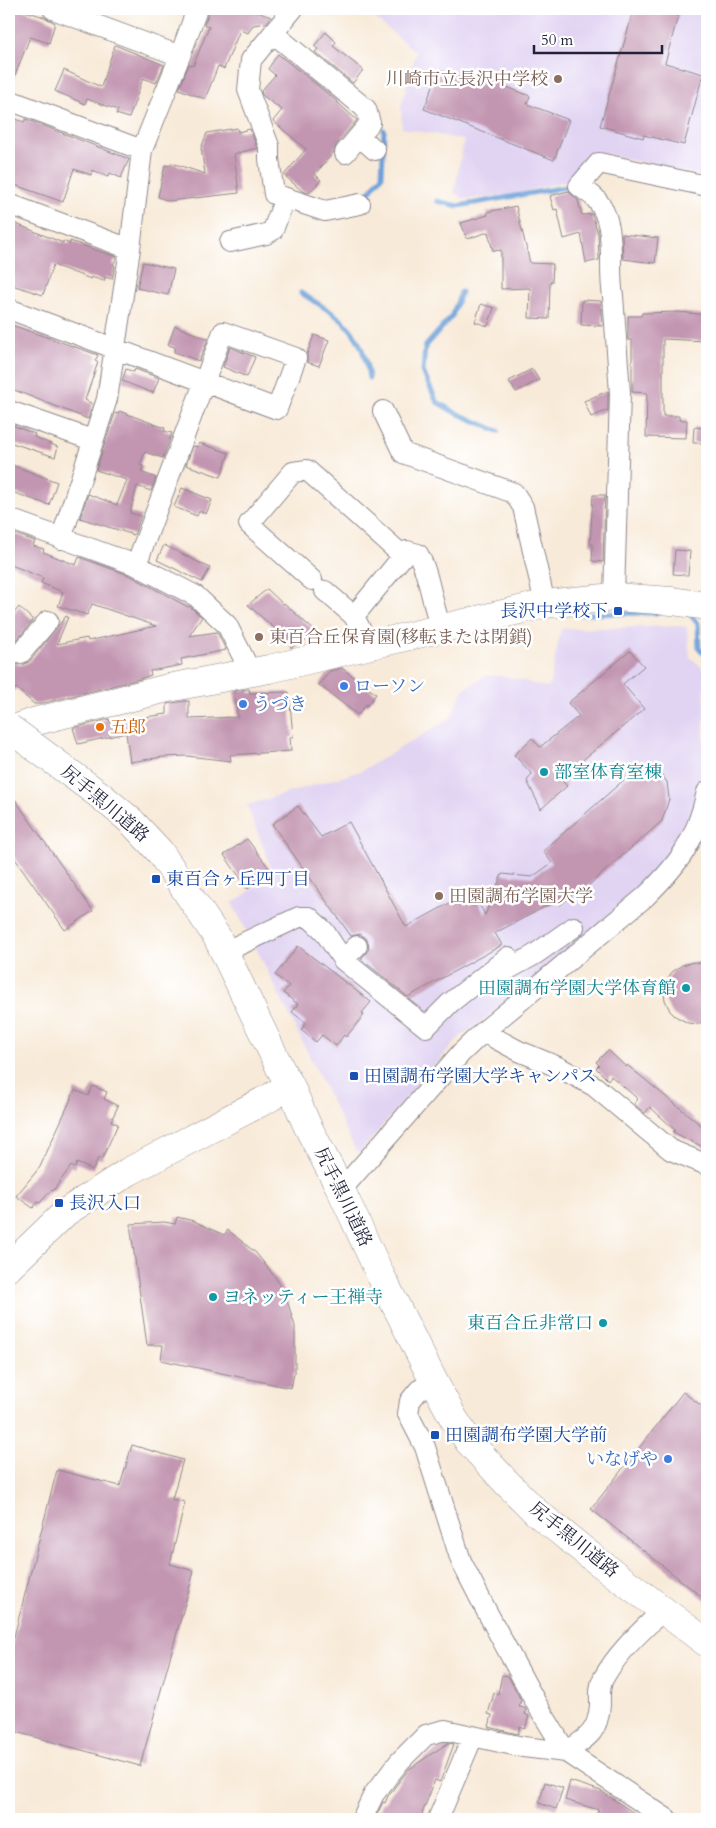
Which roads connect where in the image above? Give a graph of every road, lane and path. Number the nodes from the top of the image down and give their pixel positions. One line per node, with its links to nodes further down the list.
1 (53, 9): 5 (street)
2 (196, 9): 5 (street)
3 (294, 9): 4 (street)
4 (274, 34): 7 (street); 12 (street)
5 (180, 56): 8 (street)
6 (9, 100): 8 (street)
7 (359, 136): 9 (street); 10 (street)
8 (142, 150): 16 (street)
9 (375, 150)
10 (345, 153)
11 (707, 186): 27 (street)
12 (285, 198): 14 (street); 15 (street)
13 (9, 204): 16 (street)
14 (360, 204)
15 (230, 242)
16 (130, 249): 18 (street)
17 (9, 309): 18 (street)
18 (114, 348): 19 (street); 22 (street)
19 (205, 383): 19 (street); 26 (street)
20 (9, 411): 22 (street)
21 (383, 411): 28 (street)
22 (92, 440): 24 (street)
23 (9, 519): 24 (street)
24 (61, 539): 26 (street)
25 (401, 554): 30 (street); 30 (street); 32 (street)
26 (136, 565): 35 (street)
27 (614, 597): 28 (main road); 29 (main road)
28 (545, 604): 32 (main road)
29 (707, 606)
30 (354, 616): 33 (street)
31 (48, 621): 34 (street)
32 (442, 629): 33 (main road)
33 (368, 645): 35 (main road)
34 (22, 653)
35 (250, 671): 36 (main road)
36 (9, 729): 40 (main road, 尻手黒川道路, bridge)
37 (707, 792): 44 (street)
38 (574, 927): 43 (street)
39 (357, 946): 42 (street)
40 (224, 952): 42 (street); 45 (main road, 尻手黒川道路)
41 (508, 956): 43 (street)
42 (343, 960): 43 (street)
43 (476, 983)
44 (483, 1032): 46 (street); 47 (street)
45 (290, 1085): 47 (main road, 尻手黒川道路); 48 (main road)
46 (707, 1165)
47 (341, 1190): 49 (main road, 尻手黒川道路)
48 (9, 1267)
49 (434, 1382): 50 (main road, 尻手黒川道路); 53 (street)
50 (664, 1609): 51 (main road, 尻手黒川道路); 53 (street)
51 (707, 1643)
52 (473, 1736): 53 (street); 54 (street); 55 (street)
53 (566, 1752): 56 (street)
54 (362, 1819)
55 (438, 1819)
56 (667, 1819)

